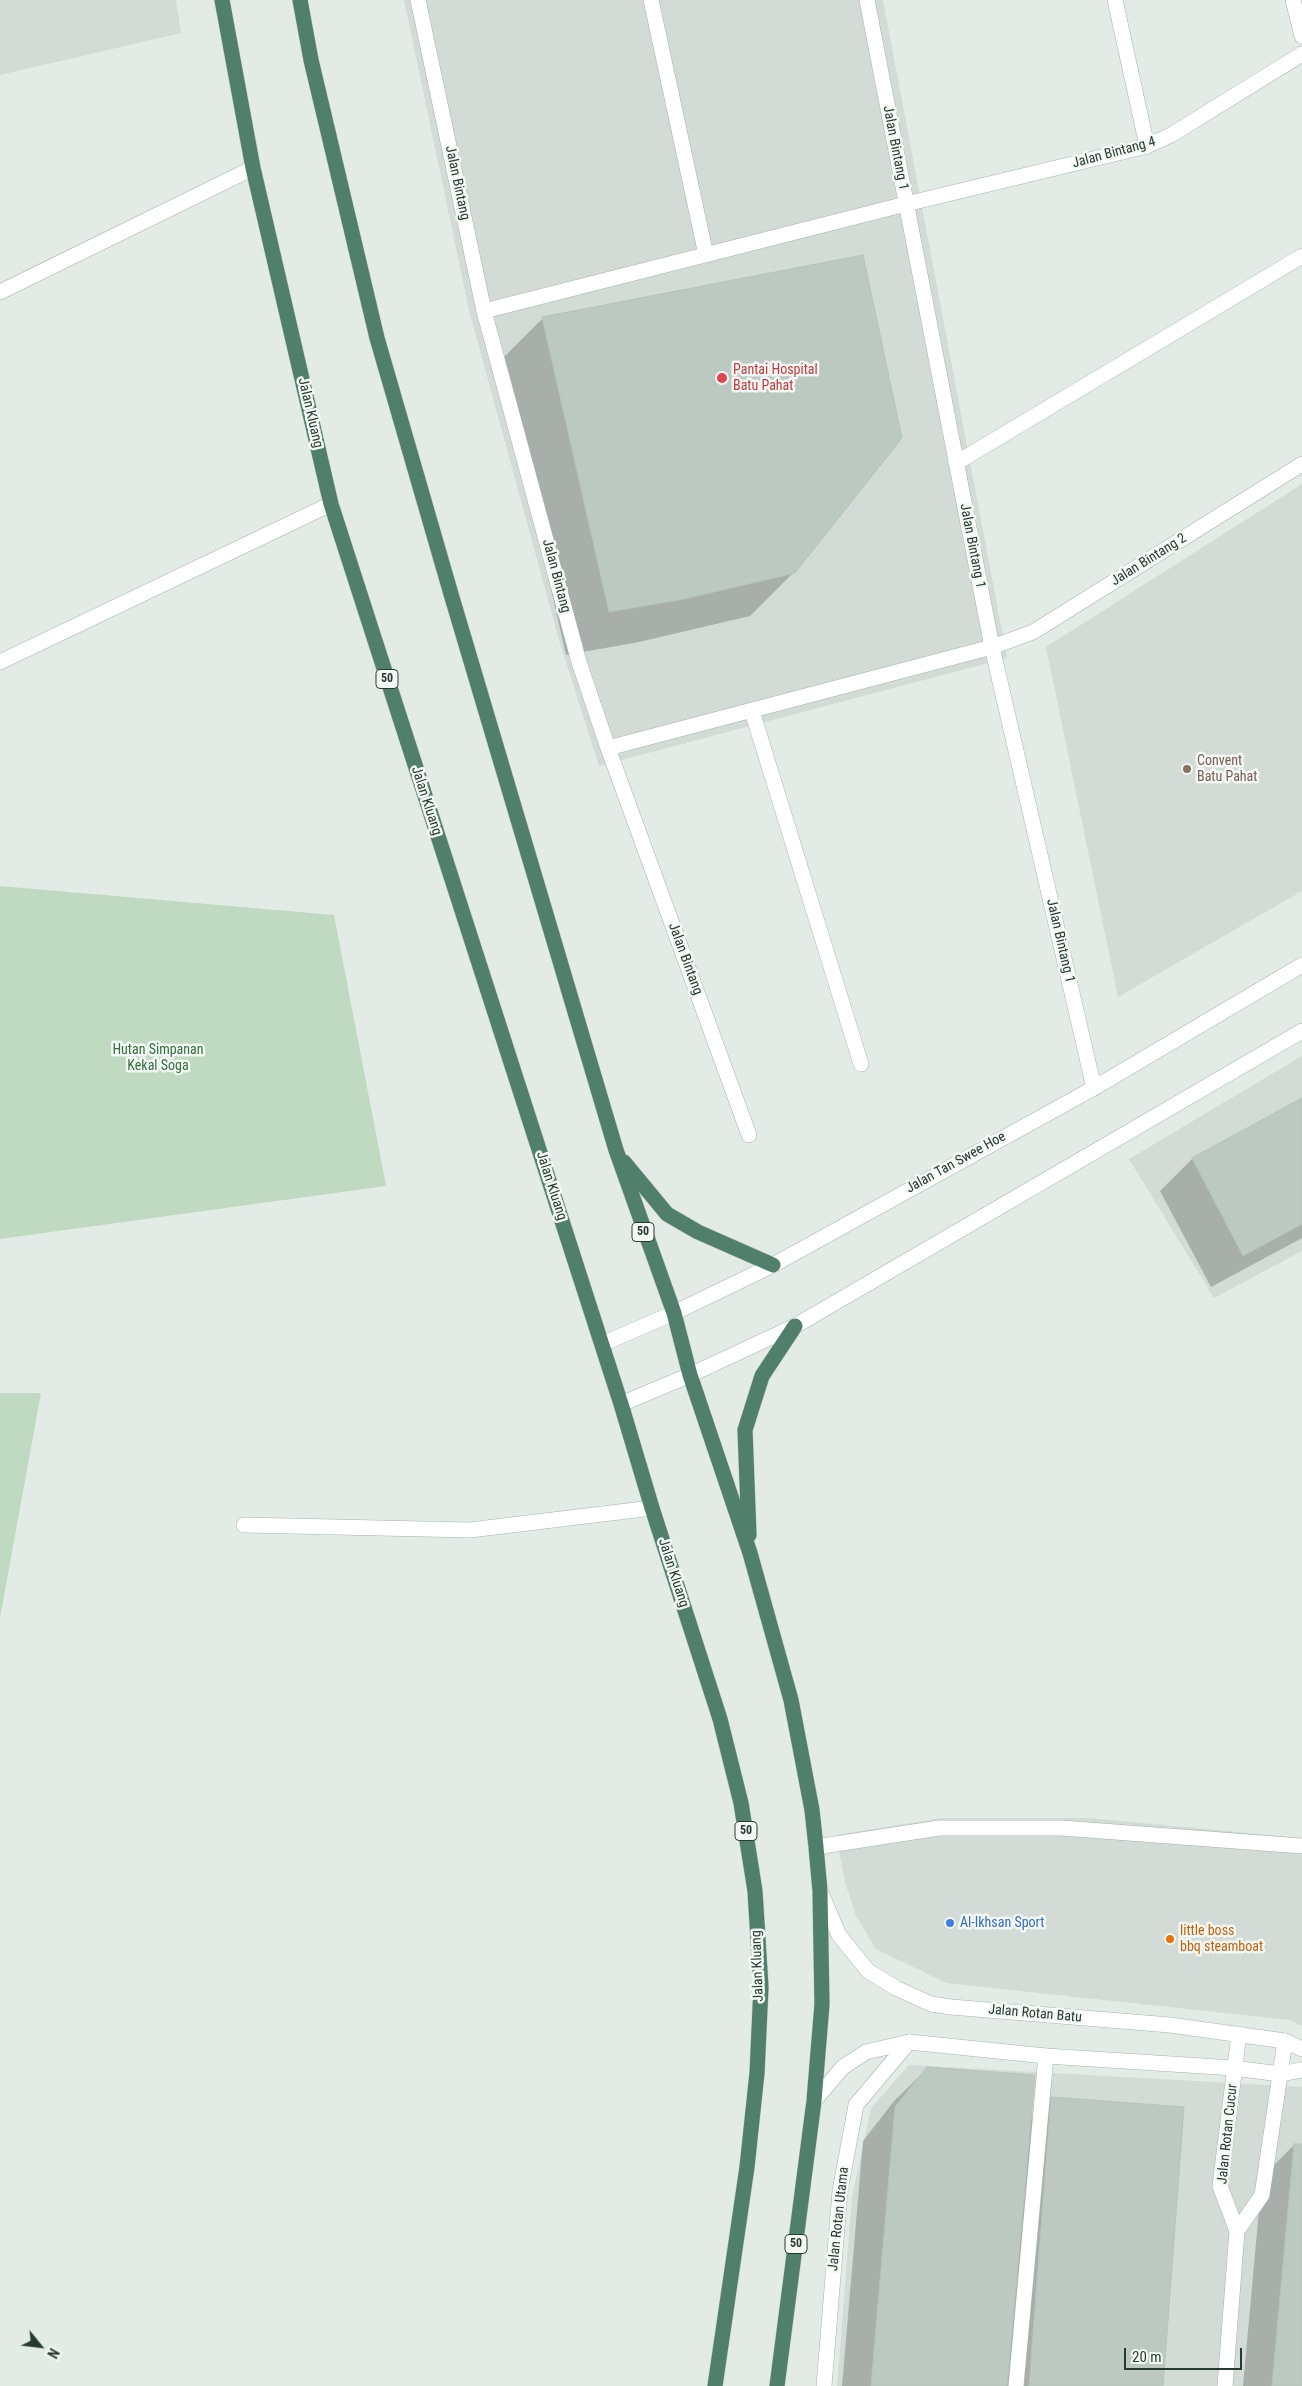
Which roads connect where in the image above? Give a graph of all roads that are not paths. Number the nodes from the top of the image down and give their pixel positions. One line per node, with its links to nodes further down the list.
1 (222, 0): 11 (highway, Jalan Kluang / 50)
2 (300, 0): 29 (highway, 50)
3 (418, 0): 16 (street, Jalan Bintang)
4 (651, 0): 13 (street)
5 (867, 0): 12 (street, Jalan Bintang 1)
6 (1115, 0): 10 (street)
7 (1293, 0): 8 (street)
8 (1302, 36)
9 (1302, 54): 10 (street, Jalan Bintang 4)
10 (1147, 146): 12 (street, Jalan Bintang 4)
11 (253, 168): 15 (street); 19 (highway, Jalan Kluang / 50)
12 (906, 204): 13 (street, Jalan Bintang 4); 17 (street, Jalan Bintang 1)
13 (706, 255): 16 (street, Jalan Bintang 4)
14 (1302, 256): 17 (street)
15 (0, 292)
16 (484, 311): 23 (street, Jalan Bintang)
17 (956, 463): 20 (street, Jalan Bintang 1)
18 (1302, 464): 20 (street, Jalan Bintang 2)
19 (331, 504): 21 (street); 33 (highway, Jalan Kluang / 50)
20 (992, 647): 22 (street, Jalan Bintang 2); 27 (street, Jalan Bintang 1)
21 (0, 662)
22 (752, 710): 23 (street, Jalan Bintang 2); 26 (street)
23 (608, 748): 28 (street, Jalan Bintang)
24 (1302, 965): 27 (street, Jalan Tan Swee Hoe)
25 (1302, 1031): 32 (street)
26 (861, 1064)
27 (1094, 1088): 30 (street, Jalan Tan Swee Hoe)
28 (749, 1136)
29 (616, 1150): 30 (highway); 31 (highway, 50)
30 (773, 1266): 31 (street, Jalan Tan Swee Hoe)
31 (674, 1313): 33 (street, Jalan Tan Swee Hoe); 34 (highway, 50)
32 (795, 1326): 34 (street); 38 (highway)
33 (602, 1344): 35 (highway, Jalan Kluang / 50)
34 (690, 1376): 35 (street); 38 (highway, 50)
35 (621, 1404): 36 (highway, Jalan Kluang / 50)
36 (652, 1508): 37 (street); 52 (highway, Jalan Kluang / 50)
37 (244, 1525)
38 (750, 1553): 40 (highway, 50)
39 (1302, 1846): 40 (street)
40 (816, 1848): 41 (highway, 50)
41 (820, 1891): 42 (street, Jalan Rotan Batu); 50 (highway, 50)
42 (1239, 2034): 43 (street, Jalan Rotan Batu); 47 (street, Jalan Rotan Cucur)
43 (1285, 2041): 45 (street, Jalan Rotan Batu); 49 (street)
44 (909, 2042): 46 (street); 50 (street); 54 (street, Jalan Rotan Utama)
45 (1302, 2049)
46 (1046, 2056): 47 (street); 55 (street)
47 (1234, 2068): 49 (street); 51 (street, Jalan Rotan Cucur)
48 (1302, 2070): 49 (street)
49 (1280, 2074): 51 (street)
50 (814, 2101): 53 (highway, 50)
51 (1237, 2231): 56 (street, Jalan Rotan Cucur)
52 (715, 2386)
53 (778, 2386)
54 (824, 2386)
55 (1016, 2386)
56 (1225, 2386)

